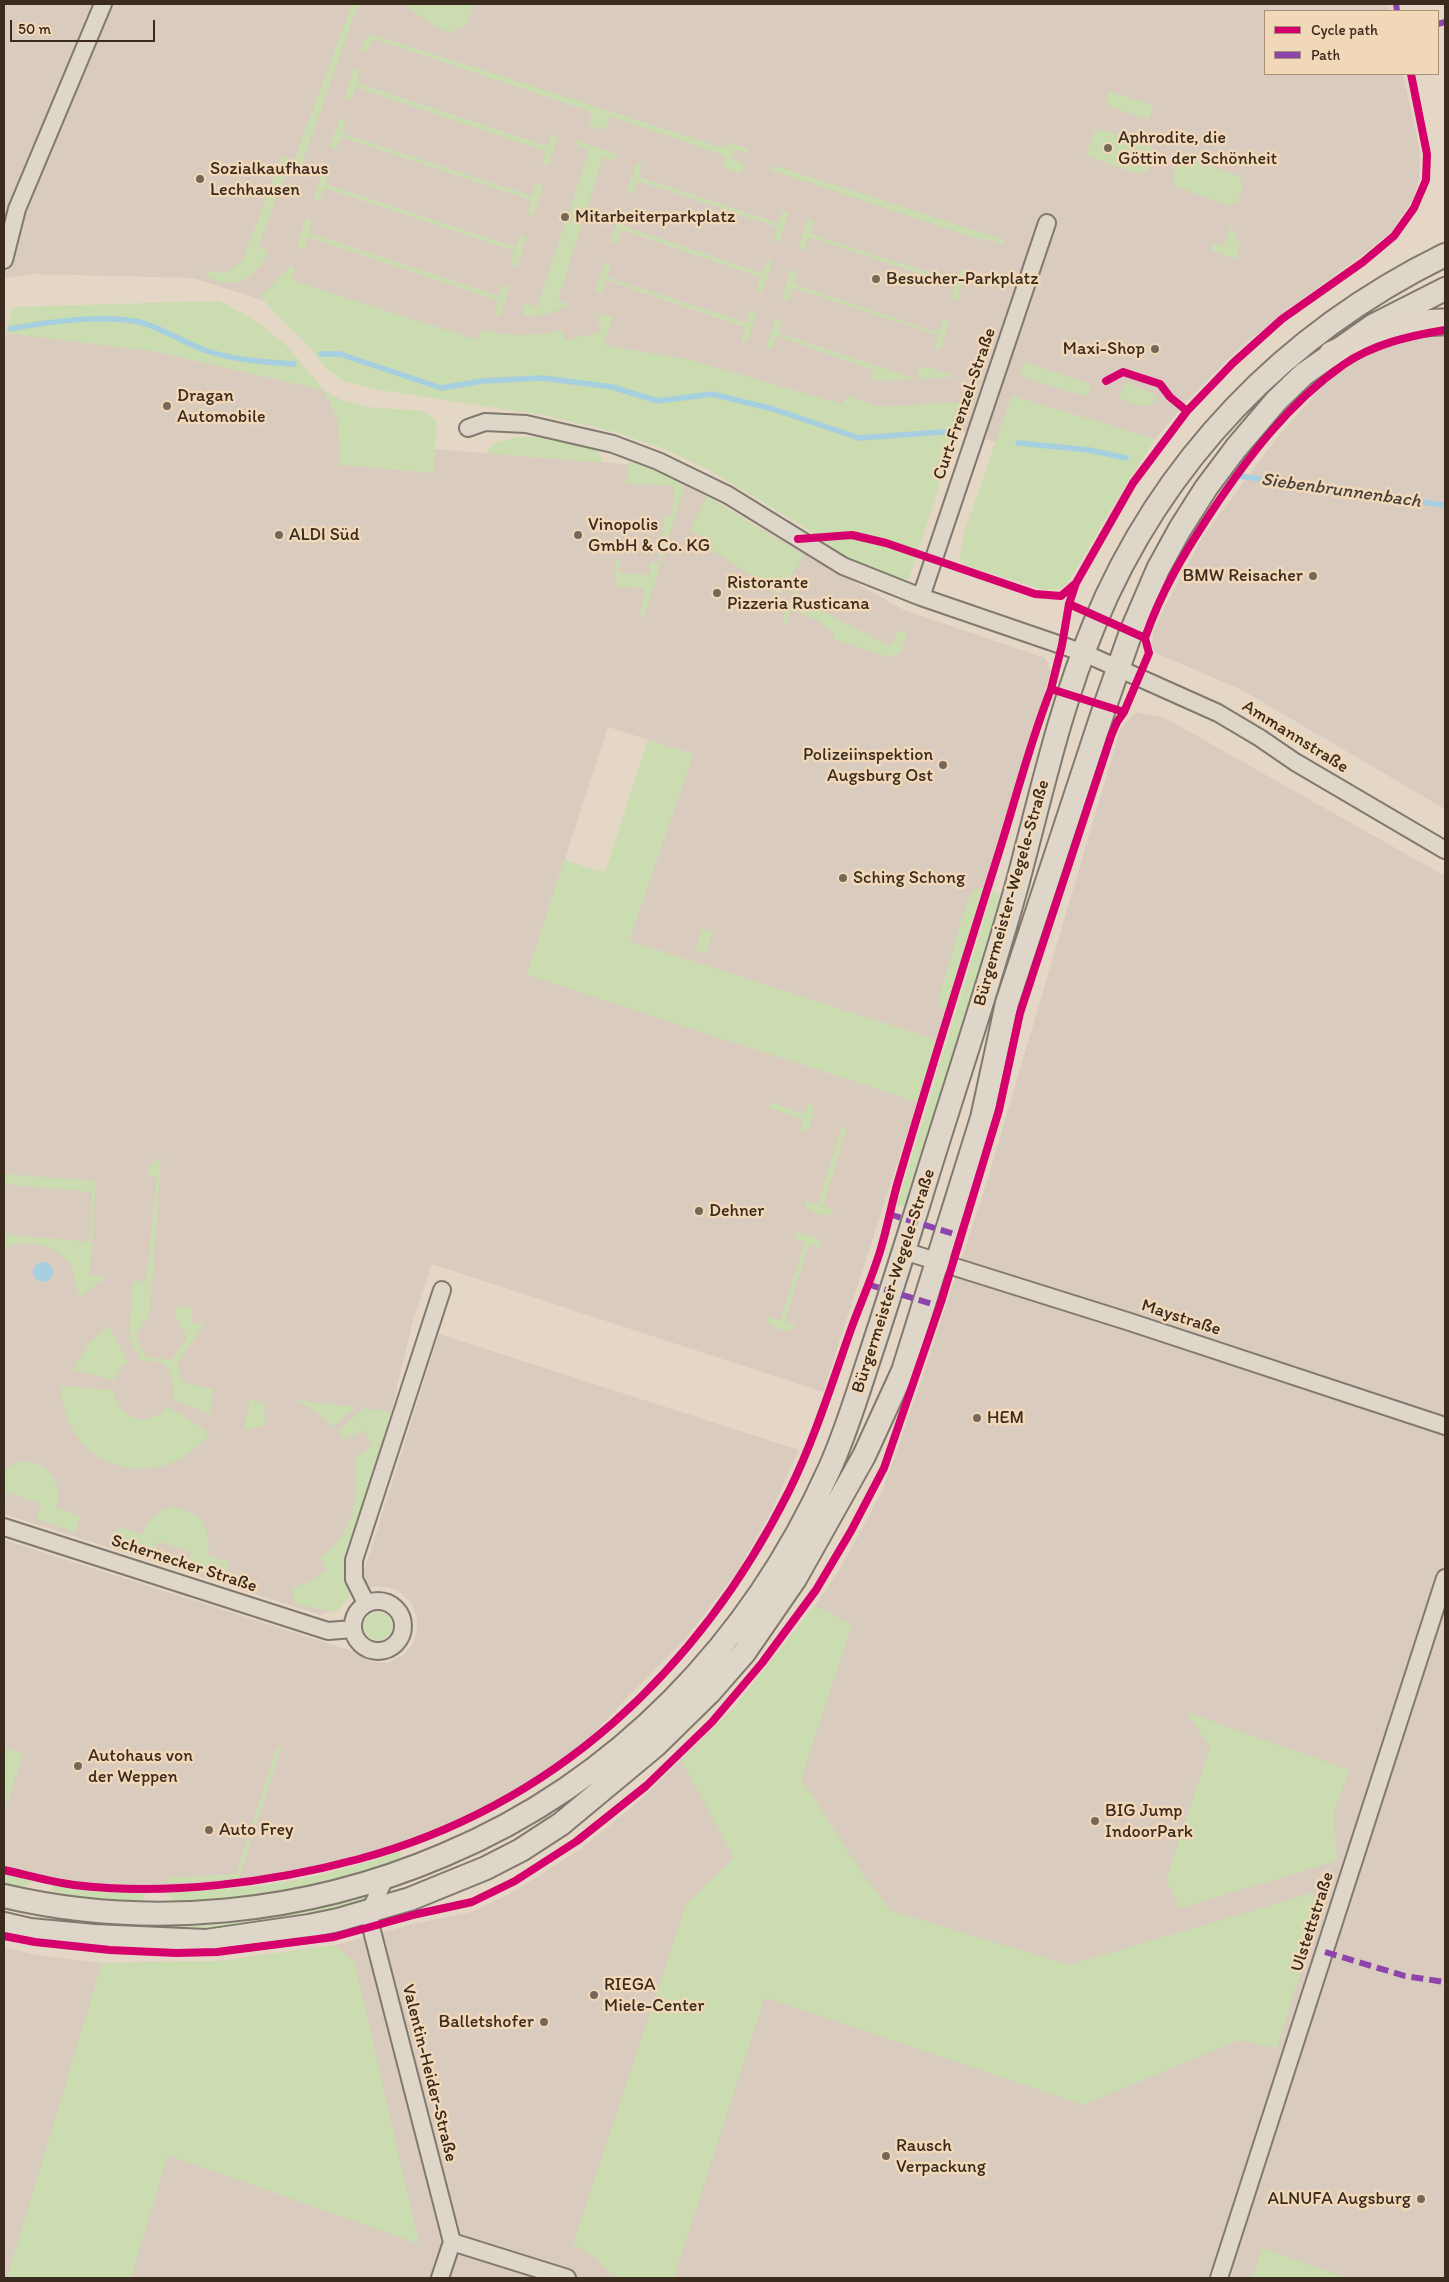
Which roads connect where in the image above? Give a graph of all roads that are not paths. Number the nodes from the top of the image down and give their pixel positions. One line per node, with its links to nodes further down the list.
1 (103, 4): 4 (street)
2 (1047, 224): 9 (street, Curt-Frenzel-Straße)
3 (1442, 252): 10 (main road, Bürgermeister-Wegele-Straße)
4 (4, 260)
5 (1445, 289): 7 (main road, Bürgermeister-Wegele-Straße)
6 (1445, 322): 7 (main road)
7 (1332, 354): 11 (main road, Bürgermeister-Wegele-Straße)
8 (468, 428): 9 (street)
9 (922, 597): 10 (street)
10 (1084, 653): 11 (street); 13 (main road, Bürgermeister-Wegele-Straße)
11 (1118, 668): 12 (street, Ammannstraße); 14 (main road, Bürgermeister-Wegele-Straße)
12 (1445, 850)
13 (904, 1251): 14 (street, Maystraße); 21 (main road, Bürgermeister-Wegele-Straße)
14 (937, 1262): 16 (street, Maystraße); 23 (main road, Bürgermeister-Wegele-Straße)
15 (442, 1290): 19 (street)
16 (1445, 1426)
17 (4, 1527): 20 (street, Schernecker Straße)
18 (1445, 1578): 28 (street, Ulstettstraße)
19 (366, 1603): 20 (street); 20 (street)
20 (353, 1629)
21 (385, 1878): 22 (main road, Bürgermeister-Wegele-Straße); 23 (street)
22 (4, 1896)
23 (370, 1911): 24 (main road, Bürgermeister-Wegele-Straße); 25 (street, Valentin-Heider-Straße)
24 (4, 1924)
25 (452, 2242): 26 (street); 27 (street)
26 (440, 2278)
27 (567, 2278)
28 (1219, 2278)

